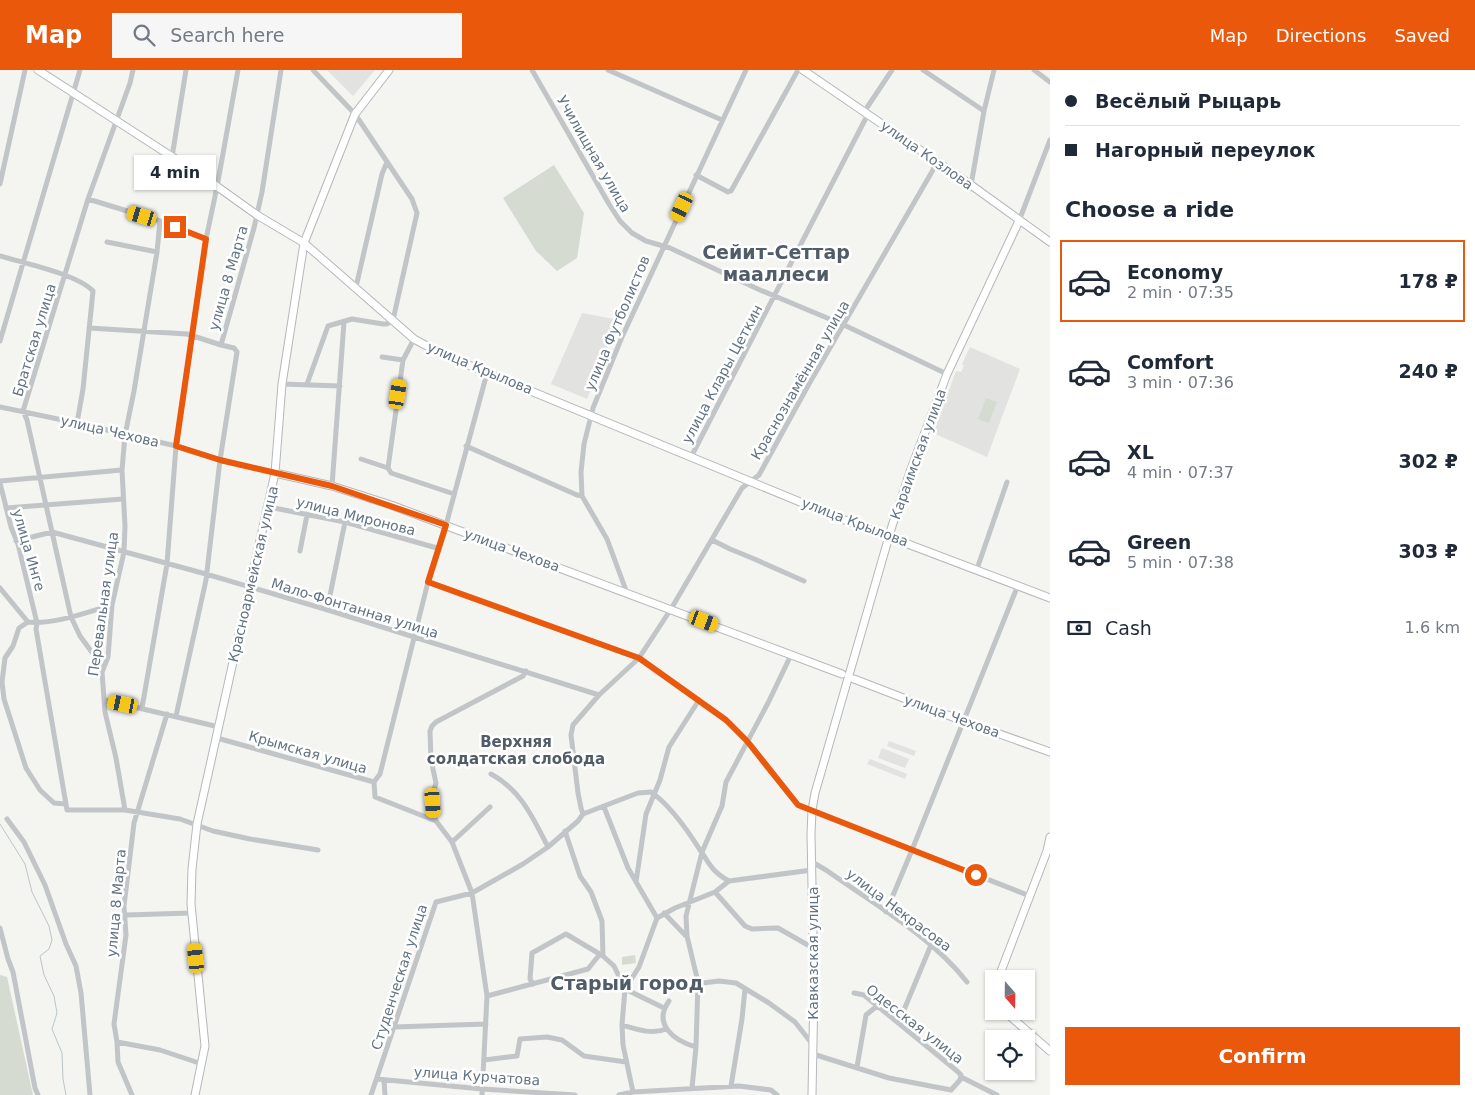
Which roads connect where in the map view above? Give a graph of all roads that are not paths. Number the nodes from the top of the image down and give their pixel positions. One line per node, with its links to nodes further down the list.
1 (25, 70): 31 (street)
2 (38, 70): 20 (main road, улица Крылова)
3 (80, 70): 20 (street)
4 (132, 70): 24 (street, Братская улица)
5 (186, 70): 27 (street)
6 (238, 70): 33 (street)
7 (281, 70): 35 (street, улица 8 Марта)
8 (313, 70): 23 (street)
9 (389, 70): 23 (main road, Красноармейская улица)
10 (532, 70): 42 (street, Училищная улица)
11 (608, 70): 25 (street)
12 (746, 70): 25 (street, улица Футболистов)
13 (798, 70): 30 (street)
14 (804, 70): 22 (main road, улица Козлова)
15 (892, 70): 22 (street, улица Клары Цеткин)
16 (923, 70): 21 (street)
17 (994, 70): 21 (street)
18 (1034, 70): 19 (street)
19 (1050, 82)
20 (73, 92): 24 (main road, улица Крылова); 45 (street)
21 (984, 111): 32 (street)
22 (866, 113): 29 (main road, улица Козлова); 48 (street, улица Клары Цеткин)
23 (355, 114): 28 (street); 41 (main road, Красноармейская улица)
24 (116, 120): 27 (main road, улица Крылова); 34 (street, Братская улица)
25 (722, 120): 30 (street, улица Футболистов)
26 (1050, 140): 37 (street, Караимская улица)
27 (172, 157): 33 (main road, улица Крылова)
28 (387, 162): 47 (street); 49 (street)
29 (937, 163): 32 (main road, улица Козлова); 51 (street, Краснознамённая улица)
30 (696, 175): 42 (street, улица Футболистов)
31 (0, 184)
32 (971, 185): 37 (main road, улица Козлова)
33 (217, 187): 35 (main road, улица Крылова); 38 (street)
34 (88, 199): 36 (street); 46 (street, Братская улица)
35 (257, 215): 41 (main road, улица Крылова); 57 (street, улица 8 Марта)
36 (160, 221): 38 (street); 43 (street, Перевальная улица)
37 (1019, 221): 40 (main road, улица Козлова); 61 (main road, Караимская улица)
38 (206, 239): 54 (street)
39 (107, 242): 43 (street)
40 (1050, 242)
41 (304, 243): 47 (main road, улица Крылова); 62 (main road, Красноармейская улица)
42 (663, 246): 48 (street, Училищная улица); 67 (street, улица Футболистов)
43 (156, 252): 53 (street, Перевальная улица)
44 (0, 256): 45 (street)
45 (22, 263): 46 (street); 56 (street)
46 (65, 276): 52 (street); 66 (street, Братская улица)
47 (356, 288): 49 (main road, улица Крылова)
48 (775, 296): 51 (street, Училищная улица); 72 (street, улица Клары Цеткин)
49 (393, 320): 50 (street); 55 (main road, улица Крылова)
50 (344, 322): 63 (street); 64 (street)
51 (844, 325): 61 (street, Училищная улица); 79 (street, Краснознамённая улица)
52 (89, 328): 53 (street); 68 (street)
53 (144, 330): 54 (street); 69 (street, Перевальная улица)
54 (193, 336): 57 (street); 70 (street)
55 (414, 339): 59 (street); 60 (main road, улица Крылова)
56 (0, 342)
57 (220, 346): 74 (street, улица 8 Марта)
58 (382, 357): 59 (street)
59 (403, 360): 75 (street)
60 (487, 373): 67 (main road, улица Крылова); 71 (street)
61 (947, 374): 93 (main road, Караимская улица)
62 (282, 384): 63 (street); 77 (main road, Красноармейская улица)
63 (307, 384): 64 (street)
64 (340, 386): 82 (street)
65 (0, 407): 66 (street, улица Чехова)
66 (23, 412): 68 (street, улица Чехова); 78 (street, Братская улица)
67 (592, 416): 72 (main road, улица Крылова); 84 (street, улица Футболистов)
68 (77, 423): 69 (street, улица Чехова)
69 (125, 435): 70 (street, улица Чехова); 76 (street, Перевальная улица)
70 (176, 446): 74 (street, улица Чехова); 99 (street)
71 (466, 446): 83 (street); 84 (street)
72 (691, 457): 79 (main road, улица Крылова)
73 (362, 459): 75 (street)
74 (220, 460): 77 (street, улица Чехова); 101 (street, улица 8 Марта)
75 (388, 468): 83 (street)
76 (122, 470): 78 (street); 85 (street, Перевальная улица)
77 (275, 473): 82 (main road, улица Чехова); 87 (main road, Красноармейская улица)
78 (40, 478): 80 (street); 86 (street, Братская улица)
79 (751, 481): 93 (main road, улица Крылова); 94 (street, Краснознамённая улица)
80 (0, 482): 88 (street, улица Инге)
81 (1007, 482): 100 (street)
82 (332, 486): 91 (main road, улица Чехова)
83 (454, 494): 91 (street)
84 (582, 496): 107 (street, улица Футболистов)
85 (123, 500): 86 (street); 98 (street, Перевальная улица)
86 (45, 504): 88 (street); 92 (street, Братская улица)
87 (269, 507): 89 (street, улица Миронова); 106 (main road, Красноармейская улица)
88 (6, 508): 95 (street, улица Инге)
89 (306, 515): 90 (street, улица Миронова); 97 (street)
90 (346, 522): 96 (street, улица Миронова); 111 (street)
91 (446, 525): 96 (street); 107 (main road, улица Чехова)
92 (52, 532): 95 (street, Мало-Фонтанная улица); 98 (street, Мало-Фонтанная улица); 112 (street, Братская улица)
93 (889, 536): 100 (main road, улица Крылова); 140 (main road, Караимская улица)
94 (712, 540): 102 (street); 110 (street, Краснознамённая улица)
95 (16, 541): 114 (street, улица Инге)
96 (437, 548): 103 (street)
97 (300, 551)
98 (124, 552): 99 (street, Мало-Фонтанная улица); 109 (street, Перевальная улица)
99 (166, 564): 101 (street, Мало-Фонтанная улица); 125 (street)
100 (977, 569): 104 (main road, улица Крылова)
101 (206, 574): 106 (street, Мало-Фонтанная улица); 127 (street, улица 8 Марта)
102 (804, 581)
103 (428, 582): 115 (street); 117 (street)
104 (1018, 585): 108 (main road, улица Крылова); 128 (street)
105 (0, 588): 113 (street)
106 (249, 588): 111 (street, Мало-Фонтанная улица); 129 (main road, Красноармейская улица)
107 (627, 592): 110 (main road, улица Чехова)
108 (1050, 598)
109 (112, 605): 112 (street); 119 (street, Перевальная улица)
110 (672, 609): 116 (main road, улица Чехова); 117 (street, Краснознамённая улица)
111 (327, 610): 115 (street, Мало-Фонтанная улица)
112 (70, 617): 114 (street); 119 (street, Братская улица)
113 (28, 622): 114 (street); 136 (street)
114 (37, 623): 136 (street, улица Инге)
115 (414, 637): 118 (street, Мало-Фонтанная улица); 134 (street)
116 (791, 655): 120 (main road, улица Чехова); 131 (street)
117 (639, 658): 122 (street, Краснознамённая улица); 124 (street)
118 (526, 671): 122 (street, Мало-Фонтанная улица); 144 (street)
119 (102, 672): 123 (street, Перевальная улица)
120 (842, 674)
121 (854, 679): 128 (main road, улица Чехова)
122 (599, 695): 142 (street, Краснознамённая улица)
123 (104, 700): 125 (street); 139 (street, Перевальная улица)
124 (699, 700): 131 (street); 135 (street)
125 (142, 708): 126 (street)
126 (167, 714): 127 (street); 141 (street, улица 8 Марта)
127 (176, 716): 129 (street)
128 (962, 721): 132 (main road, улица Чехова); 151 (street)
129 (219, 727): 130 (main road, Красноармейская улица)
130 (217, 738): 134 (street, Крымская улица); 145 (main road, Красноармейская улица)
131 (747, 741): 140 (street); 152 (street)
132 (1050, 752)
133 (491, 774): 149 (street)
134 (374, 782): 144 (street, Крымская улица)
135 (654, 794): 138 (street); 152 (street); 156 (street)
136 (65, 804): 139 (street, улица Инге)
137 (490, 807): 148 (street)
138 (604, 807): 142 (street); 156 (street)
139 (125, 810): 141 (street)
140 (812, 810): 151 (street); 153 (main road, Кавказская улица)
141 (138, 813): 145 (street); 164 (street, улица 8 Марта)
142 (583, 814): 146 (street)
143 (7, 819): 207 (street)
144 (436, 821): 148 (street)
145 (197, 824): 150 (street); 162 (main road, Красноармейская улица)
146 (565, 831): 149 (street); 171 (street)
147 (1050, 836): 159 (main road)
148 (452, 842): 158 (street)
149 (548, 847): 158 (street)
150 (318, 850)
151 (912, 850): 159 (street); 161 (street)
152 (702, 852): 155 (street); 160 (street)
153 (812, 862): 154 (main road, Кавказская улица); 161 (street, улица Некрасова)
154 (812, 870): 155 (street); 170 (main road, Кавказская улица)
155 (729, 881): 157 (street)
156 (636, 882): 165 (street)
157 (715, 892): 160 (street); 170 (street)
158 (472, 893): 179 (street); 187 (street, Студенческая улица)
159 (1030, 896): 172 (main road)
160 (690, 903): 163 (street); 167 (street)
161 (886, 912): 169 (street, улица Некрасова)
162 (191, 913): 164 (street); 196 (main road, Красноармейская улица)
163 (664, 913): 165 (street); 167 (street)
164 (126, 915): 189 (street, улица 8 Марта)
165 (657, 918): 176 (street)
166 (0, 928): 168 (street)
167 (687, 936): 175 (street)
168 (2, 943): 206 (street)
169 (931, 945): 173 (street, улица Некрасова); 184 (street)
170 (813, 948): 190 (main road, Кавказская улица)
171 (602, 955): 174 (street); 174 (street); 176 (street)
172 (1001, 970)
173 (967, 982)
174 (533, 984): 179 (street)
175 (698, 986): 177 (street); 191 (street)
176 (625, 989): 182 (street); 186 (street)
177 (745, 990): 190 (street); 201 (street)
178 (854, 993): 181 (street, Одесская улица)
179 (487, 996): 185 (street)
180 (669, 1002): 182 (street)
181 (877, 1006): 184 (street, Одесская улица); 197 (street)
182 (664, 1008): 188 (street)
183 (1014, 1020): 192 (main road)
184 (899, 1022): 198 (street, Одесская улица)
185 (486, 1024): 187 (street); 194 (street)
186 (622, 1025): 188 (street); 195 (street)
187 (394, 1027): 199 (street, Студенческая улица)
188 (666, 1029): 191 (street)
189 (117, 1042): 196 (street); 208 (street, улица 8 Марта)
190 (814, 1045): 193 (main road, Кавказская улица)
191 (696, 1047): 202 (street)
192 (1050, 1051)
193 (813, 1054): 197 (street); 215 (main road, Кавказская улица)
194 (484, 1060): 195 (street); 203 (street)
195 (626, 1062): 204 (street)
196 (202, 1064): 209 (main road, Красноармейская улица)
197 (857, 1067): 198 (street, Одесская улица)
198 (961, 1077): 216 (street, Одесская улица)
199 (377, 1079): 200 (street, улица Курчатова); 210 (street, Студенческая улица)
200 (384, 1080): 203 (street, улица Курчатова); 211 (street)
201 (731, 1086): 202 (street); 214 (street)
202 (692, 1088): 204 (street)
203 (482, 1092): 205 (street, улица Курчатова)
204 (633, 1092): 213 (street)
205 (540, 1094): 212 (street, улица Курчатова)
206 (38, 1095)
207 (90, 1095)
208 (132, 1095)
209 (196, 1095)
210 (372, 1095)
211 (385, 1095)
212 (575, 1095)
213 (619, 1095)
214 (777, 1095)
215 (812, 1095)
216 (997, 1095)

